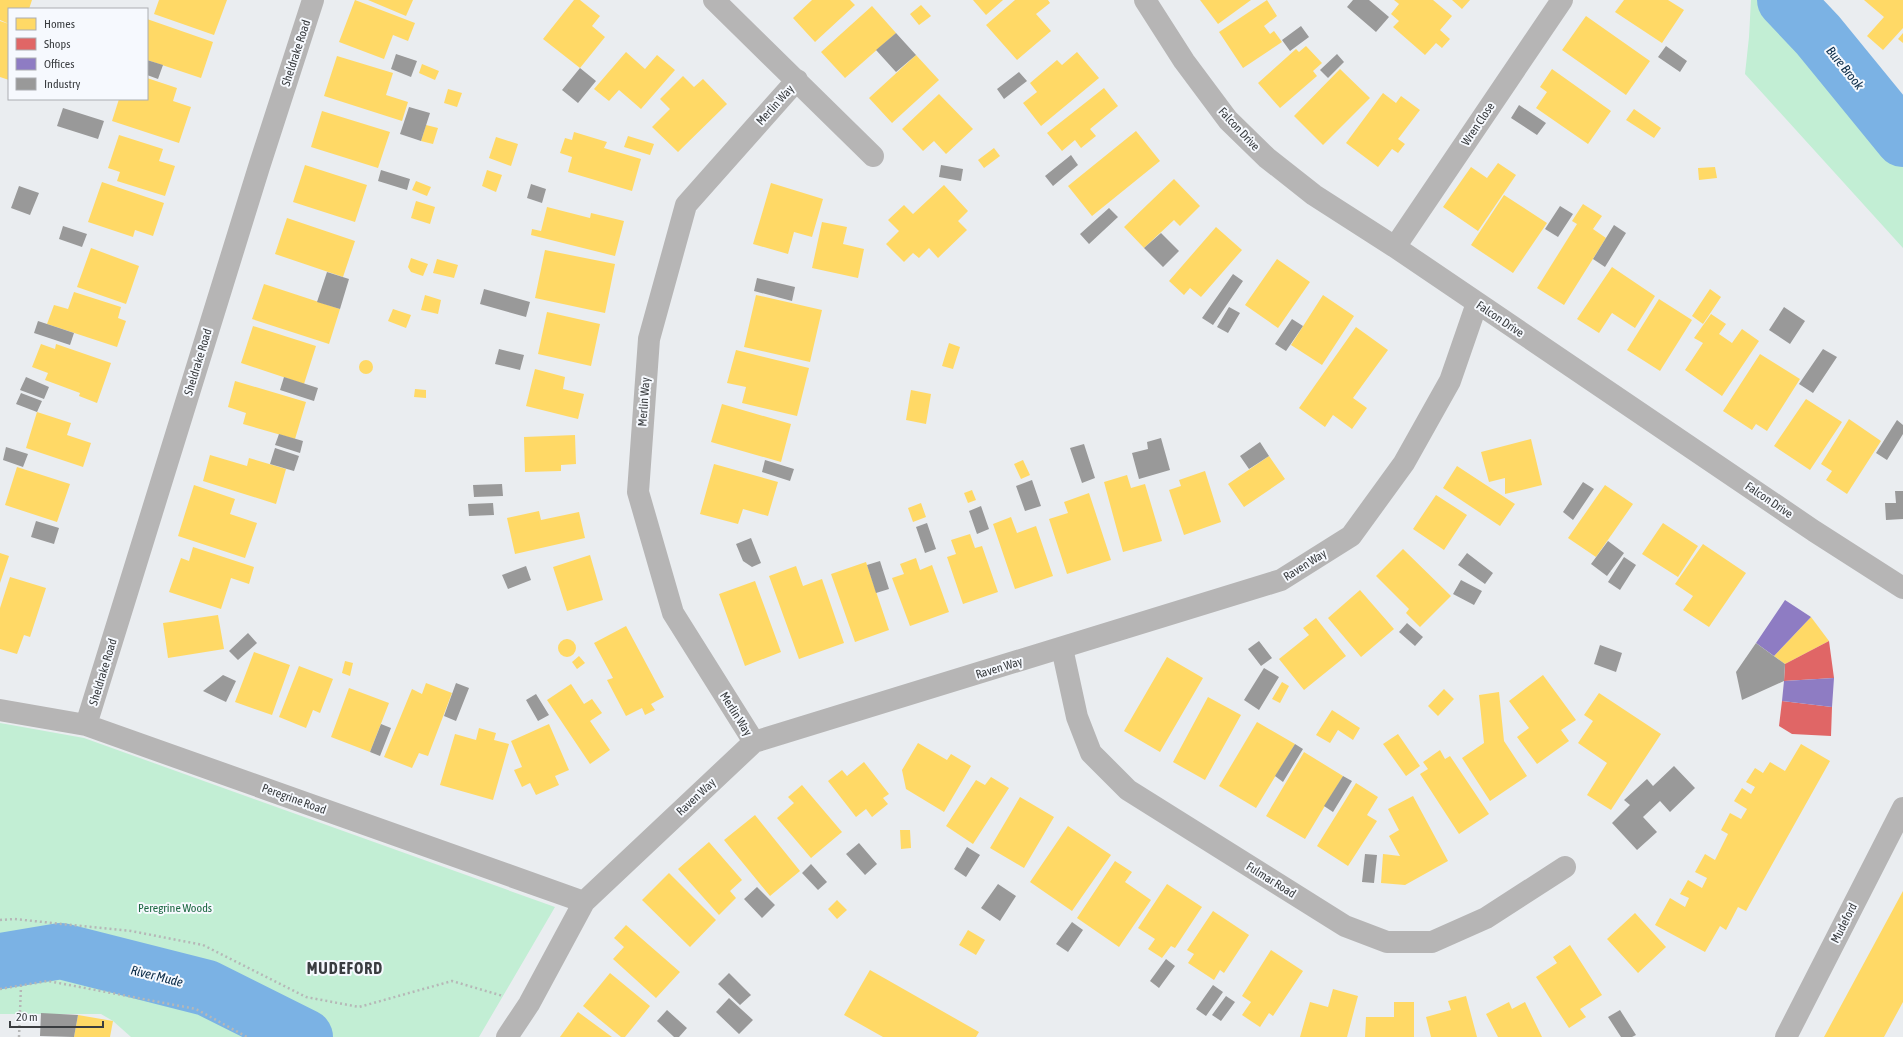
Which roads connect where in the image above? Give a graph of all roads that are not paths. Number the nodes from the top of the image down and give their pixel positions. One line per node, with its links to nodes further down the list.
1 (313, 0): 12 (street, Sheldrake Road)
2 (714, 0): 5 (street, Merlin Way)
3 (1145, 0): 7 (street, Falcon Drive)
4 (1562, 0): 7 (street, Wren Close)
5 (797, 80): 6 (street, Merlin Way); 13 (street, Merlin Way)
6 (873, 156)
7 (1395, 247): 8 (street, Falcon Drive)
8 (1477, 303): 9 (street, Falcon Drive); 10 (street, Raven Way)
9 (1903, 588)
10 (1062, 648): 13 (street, Raven Way); 15 (street, Fulmar Road)
11 (0, 710): 12 (street, Peregrine Road)
12 (86, 725): 16 (street, Peregrine Road)
13 (754, 742): 16 (street, Raven Way)
14 (1903, 808): 18 (street, Mudeford)
15 (1565, 867)
16 (584, 902): 17 (street, Raven Way)
17 (507, 1037)
18 (1786, 1037)

